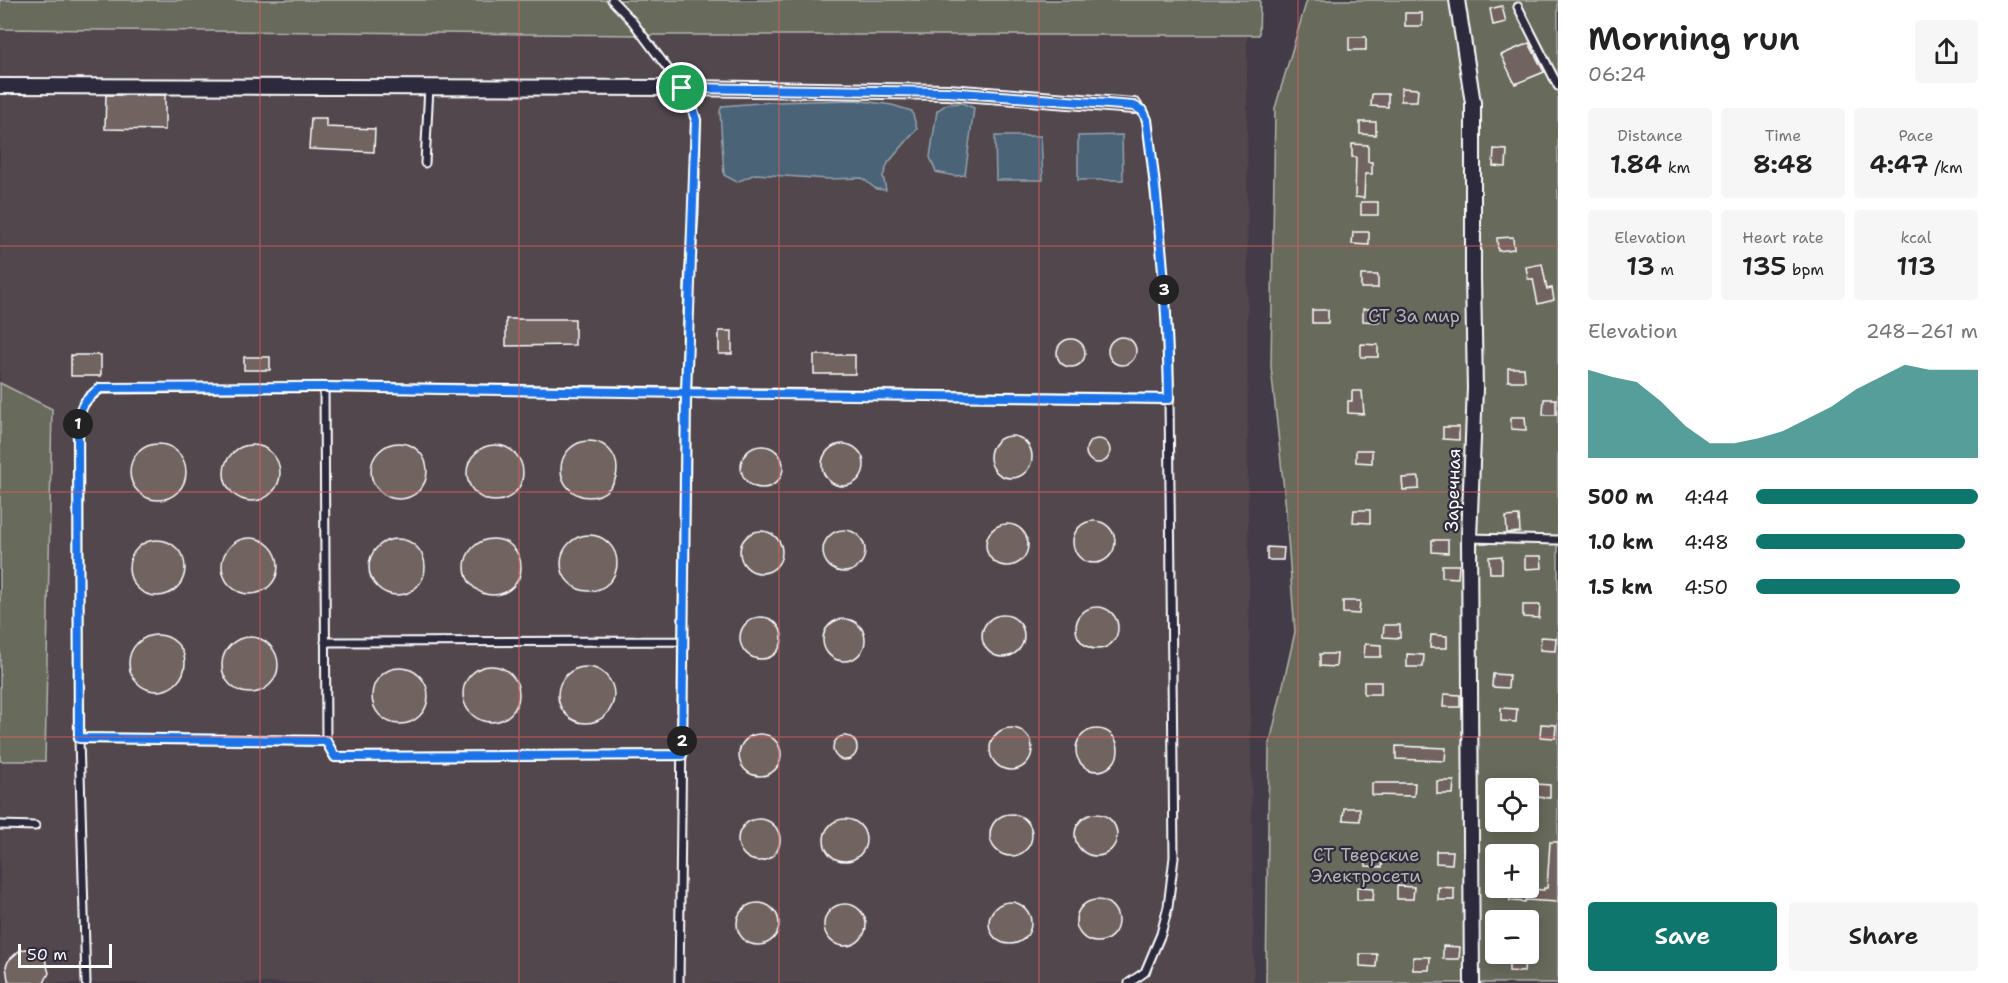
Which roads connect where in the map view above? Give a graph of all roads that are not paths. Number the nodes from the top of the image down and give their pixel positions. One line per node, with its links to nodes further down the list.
1 (612, 0): 7 (lane)
2 (1457, 0): 13 (street, Заречная)
3 (1518, 6): 5 (lane)
4 (0, 86): 6 (street)
5 (1558, 86)
6 (429, 87): 7 (street); 9 (lane)
7 (682, 88): 8 (street); 11 (lane)
8 (1134, 106): 12 (lane)
9 (425, 163)
10 (324, 387): 11 (lane); 16 (lane); 17 (lane)
11 (686, 393): 12 (lane); 15 (lane)
12 (1169, 399): 24 (lane)
13 (1468, 538): 14 (lane); 25 (street, Заречная)
14 (1558, 540)
15 (683, 641): 16 (lane); 19 (lane)
16 (325, 642): 18 (lane)
17 (79, 738): 18 (lane); 22 (lane)
18 (326, 741): 19 (lane)
19 (682, 755): 23 (lane)
20 (0, 825): 21 (lane)
21 (35, 826)
22 (86, 983)
23 (679, 983)
24 (1130, 983)
25 (1472, 983)

